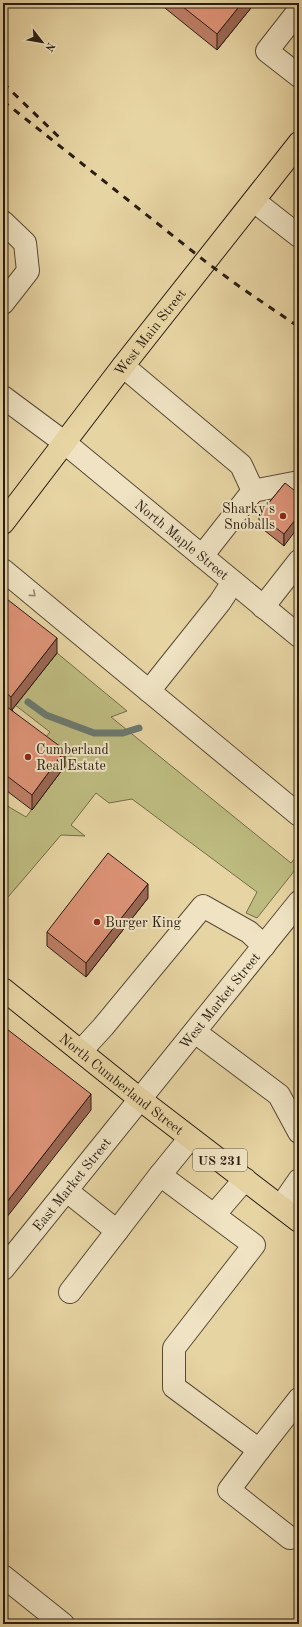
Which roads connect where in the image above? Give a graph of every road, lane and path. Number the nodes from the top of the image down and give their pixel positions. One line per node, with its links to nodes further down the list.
1 (299, 10): 2 (street)
2 (299, 76)
3 (299, 143): 4 (main road, West Main Street)
4 (254, 201): 6 (street); 8 (main road, West Main Street)
5 (3, 222): 7 (street)
6 (299, 236)
7 (3, 303)
8 (124, 366): 10 (main road, West Main Street); 12 (street)
9 (3, 397): 10 (street, North Maple Street)
10 (65, 443): 13 (main road, West Main Street); 14 (street, North Maple Street)
11 (299, 482): 12 (street)
12 (253, 491): 14 (street)
13 (3, 523)
14 (202, 556): 17 (street, North Maple Street)
15 (299, 561): 18 (street)
16 (3, 570): 20 (street, one-way to 20)
17 (233, 582): 18 (street, North Maple Street); 20 (street)
18 (263, 607): 19 (street, North Maple Street)
19 (299, 636)
20 (149, 691): 21 (street)
21 (299, 815)
22 (299, 902): 23 (street, West Market Street)
23 (264, 946): 25 (street, West Market Street); 26 (street)
24 (3, 989): 26 (main road, North Cumberland Street / US 231)
25 (195, 1032): 27 (street, West Market Street); 28 (street)
26 (81, 1051): 27 (main road, North Cumberland Street / US 231)
27 (141, 1100): 29 (main road, North Cumberland Street / US 231); 33 (street, East Market Street)
28 (299, 1132)
29 (190, 1138): 30 (street); 31 (main road, North Cumberland Street / US 231)
30 (160, 1175): 35 (street); 37 (street)
31 (244, 1179): 34 (main road, North Cumberland Street / US 231); 35 (street)
32 (299, 1180): 34 (street)
33 (67, 1191): 37 (street); 38 (street, East Market Street)
34 (280, 1206): 36 (main road, North Cumberland Street / US 231)
35 (214, 1215): 41 (street)
36 (299, 1221)
37 (117, 1231): 39 (street)
38 (3, 1269)
39 (70, 1292)
40 (299, 1399): 41 (street)
41 (259, 1450): 42 (street)
42 (290, 1538)
43 (3, 1576): 44 (street)
44 (63, 1624)

